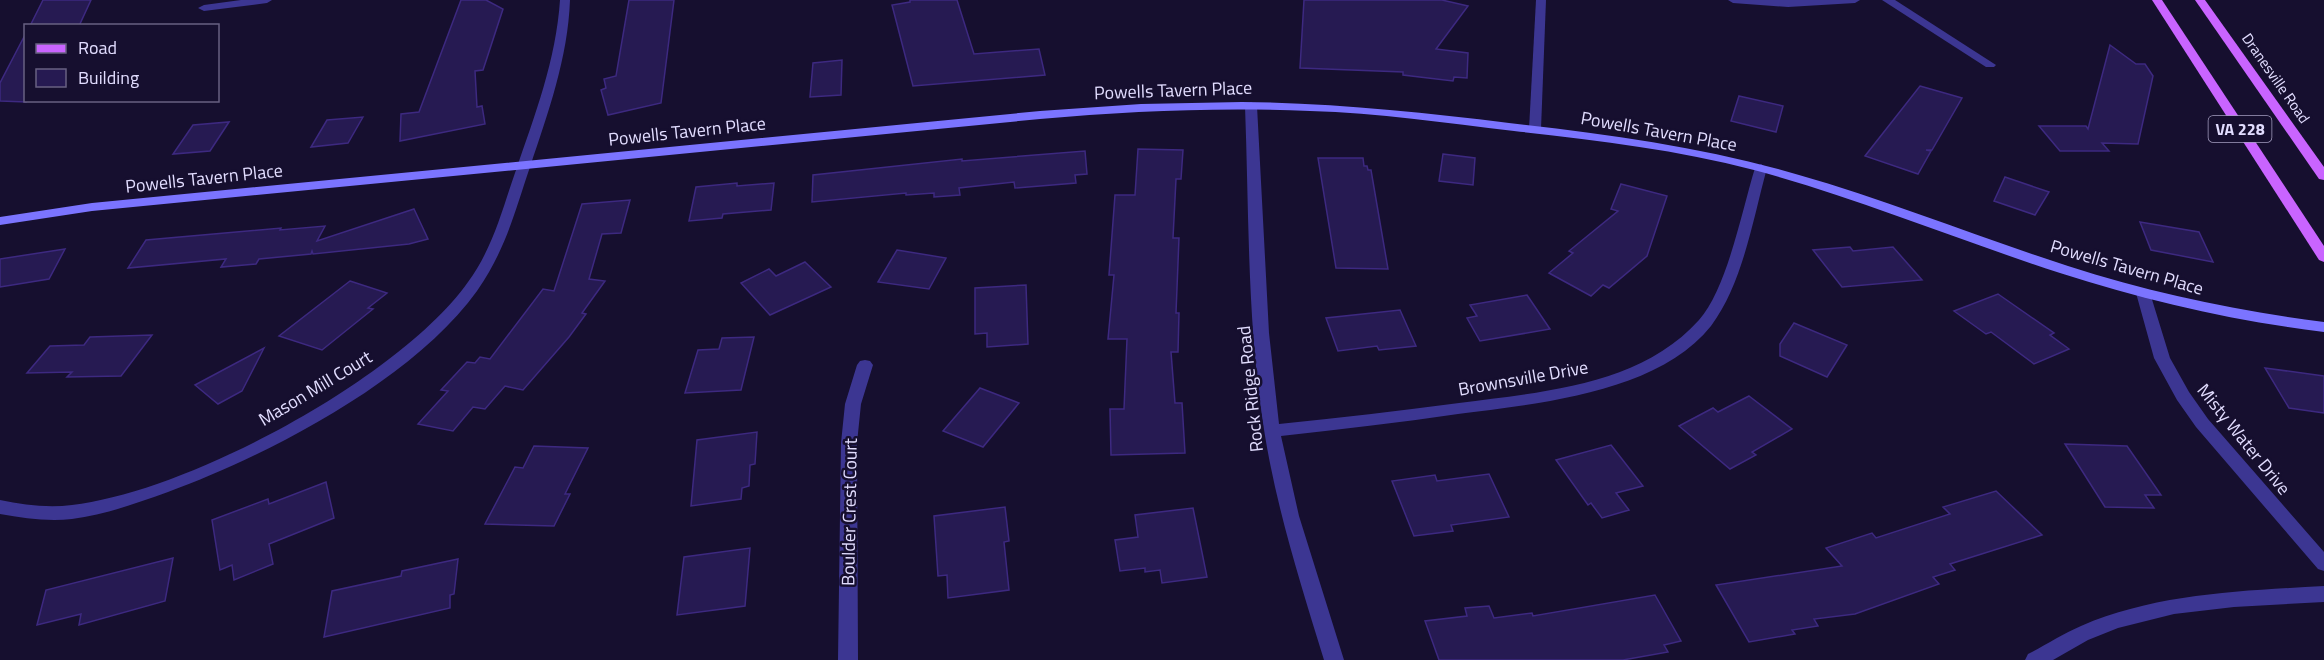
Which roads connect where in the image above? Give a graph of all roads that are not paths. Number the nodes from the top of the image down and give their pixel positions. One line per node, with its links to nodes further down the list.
1 (267, 0): 9 (street)
2 (565, 0): 13 (street, Mason Mill Court)
3 (1541, 0): 12 (street)
4 (1733, 0): 5 (street)
5 (1855, 0)
6 (1887, 0): 10 (street)
7 (2157, 0): 17 (main road, VA 228)
8 (2200, 0): 15 (main road, Dranesville Road / VA 228)
9 (204, 8)
10 (1990, 65)
11 (1251, 106): 12 (street, Powells Tavern Place); 13 (street, Powells Tavern Place); 21 (street, Rock Ridge Road)
12 (1535, 129): 14 (street, Powells Tavern Place)
13 (525, 165): 16 (street, Powells Tavern Place); 22 (street, Mason Mill Court)
14 (1761, 168): 18 (street, Powells Tavern Place); 21 (street, Brownsville Drive)
15 (2324, 176)
16 (0, 221)
17 (2324, 257)
18 (2143, 293): 19 (street, Powells Tavern Place); 23 (street, Misty Water Drive)
19 (2324, 327)
20 (865, 365): 25 (street, Boulder Crest Court)
21 (1273, 431): 26 (street, Rock Ridge Road)
22 (0, 507)
23 (2324, 564)
24 (2324, 594): 27 (street)
25 (848, 660)
26 (1334, 660)
27 (2036, 660)

